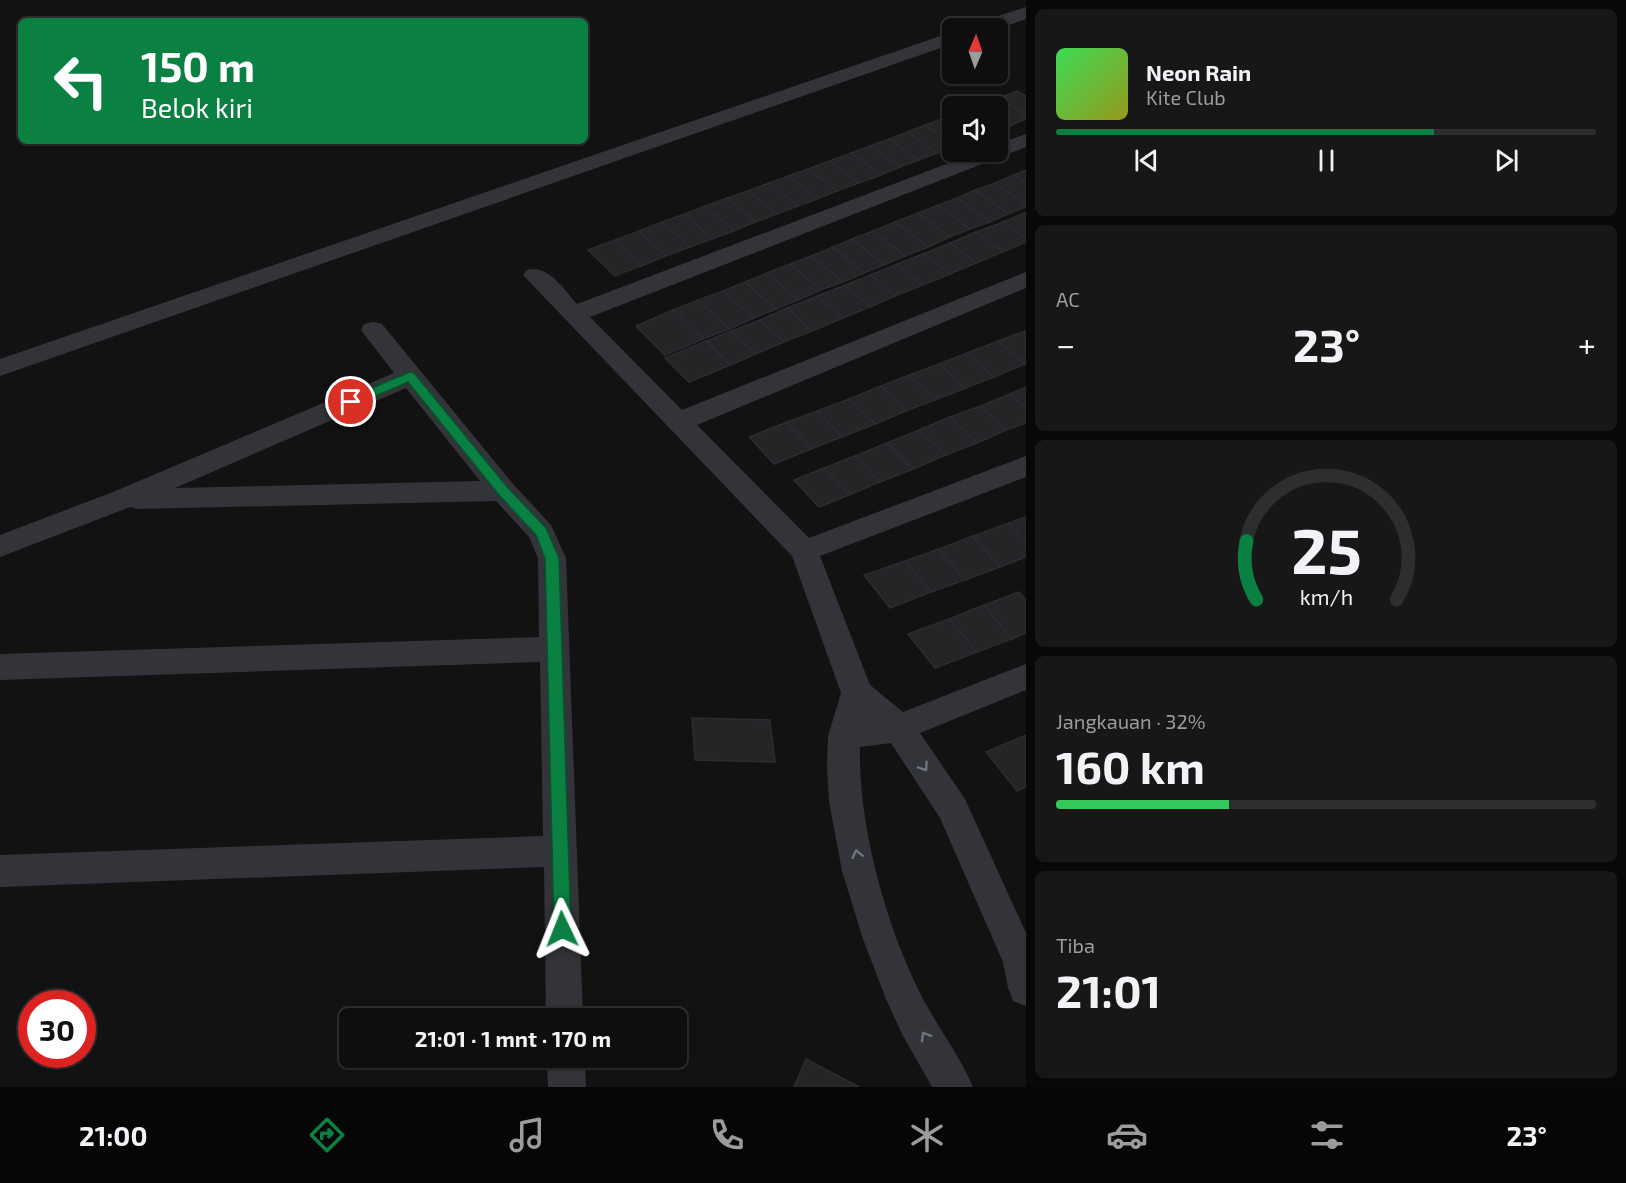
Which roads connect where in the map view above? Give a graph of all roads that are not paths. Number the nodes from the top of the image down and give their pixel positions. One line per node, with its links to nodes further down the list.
1 (1026, 13): 2 (street)
2 (1008, 19)
3 (942, 41): 11 (street)
4 (1026, 140): 5 (street)
5 (1008, 147)
6 (968, 162): 9 (street)
7 (535, 275): 9 (street)
8 (1026, 279): 13 (street)
9 (574, 314): 13 (street)
10 (373, 330): 12 (street)
11 (0, 368)
12 (410, 376): 15 (street); 16 (street)
13 (678, 422): 18 (street)
14 (1026, 466): 18 (street)
15 (503, 491): 16 (street); 19 (street)
16 (123, 499): 17 (street)
17 (0, 546)
18 (804, 551): 22 (street)
19 (553, 649): 20 (street); 25 (street)
20 (0, 667)
21 (1026, 677): 23 (street)
22 (857, 693): 23 (street); 24 (street)
23 (899, 728): 24 (street); 27 (street, one-way to 27)
24 (844, 736): 31 (street, one-way to 24)
25 (560, 851): 26 (street); 28 (street)
26 (0, 871)
27 (1024, 969)
28 (565, 1008)
29 (566, 1068): 30 (street)
30 (567, 1087)
31 (954, 1087)

